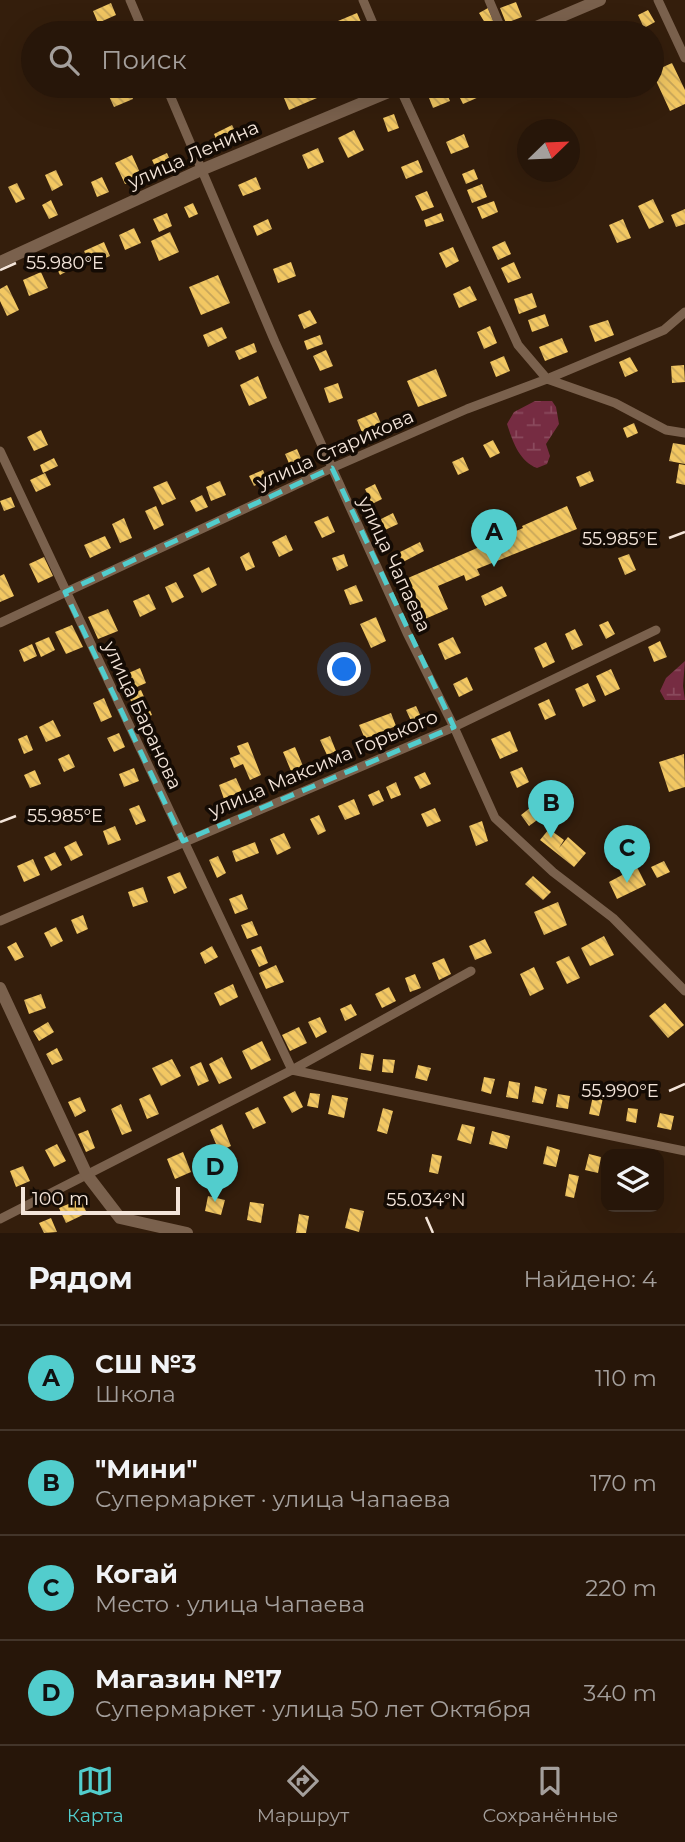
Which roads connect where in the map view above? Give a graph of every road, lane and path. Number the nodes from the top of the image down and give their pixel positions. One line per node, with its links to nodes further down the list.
1 (130, 0): 6 (street)
2 (363, 0): 7 (street)
3 (489, 0): 8 (street)
4 (600, 0): 9 (street)
5 (658, 0): 10 (street)
6 (139, 21)
7 (372, 21)
8 (498, 21)
9 (550, 21)
10 (685, 58)
11 (171, 98): 14 (street, улица Чапаева)
12 (372, 98): 14 (street, улица Ленина)
13 (406, 98): 17 (street)
14 (201, 170): 15 (street, улица Ленина); 20 (street, улица Чапаева)
15 (0, 262)
16 (685, 312): 17 (street, улица Старикова)
17 (547, 379): 18 (street); 20 (street, улица Старикова)
18 (685, 433)
19 (0, 451): 21 (street, улица Баранова)
20 (332, 468): 21 (street, улица Старикова); 24 (street, улица Чапаева)
21 (65, 592): 22 (street, улица Старикова); 25 (street, улица Баранова)
22 (0, 623)
23 (656, 630): 24 (street, улица Максима Горького)
24 (454, 727): 25 (street, улица Максима Горького); 29 (street, улица Чапаева)
25 (183, 841): 26 (street, улица Максима Горького); 30 (street, улица Баранова)
26 (0, 921)
27 (471, 971): 30 (street)
28 (0, 988): 32 (street)
29 (685, 991)
30 (292, 1070): 31 (street); 32 (street)
31 (685, 1151)
32 (87, 1175): 33 (street); 34 (street)
33 (0, 1219)
34 (187, 1233)

